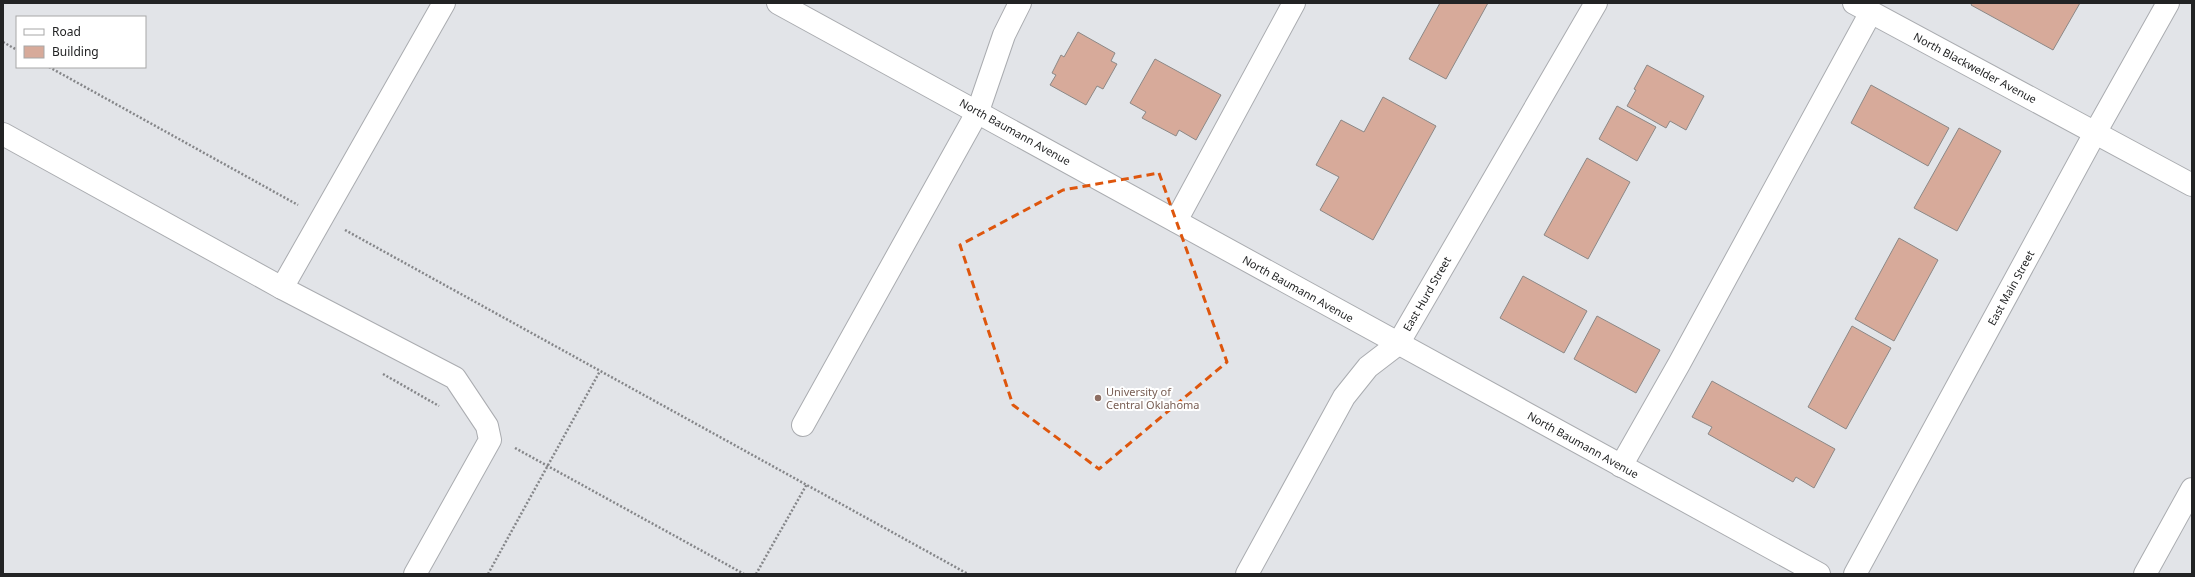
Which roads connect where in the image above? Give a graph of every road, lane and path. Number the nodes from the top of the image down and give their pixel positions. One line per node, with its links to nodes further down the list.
1 (444, 3): 15 (street)
2 (778, 3): 11 (street, North Baumann Avenue)
3 (1020, 3): 11 (street)
4 (1294, 3): 16 (street)
5 (1596, 3): 18 (street, East Hurd Street)
6 (2168, 3): 12 (street, East Main Street)
7 (1862, 8): 12 (street, North Blackwelder Avenue); 21 (street)
8 (3, 42): 9 (path)
9 (16, 49)
10 (51, 68): 15 (path)
11 (978, 111): 16 (street, North Baumann Avenue); 20 (street)
12 (2095, 133): 14 (street, North Blackwelder Avenue); 30 (street, East Main Street)
13 (3, 134): 17 (street)
14 (2192, 186)
15 (322, 218): 17 (street); 19 (path)
16 (1176, 221): 18 (street, North Baumann Avenue)
17 (282, 288): 24 (street)
18 (1398, 344): 21 (street, North Baumann Avenue); 28 (street, East Hurd Street)
19 (600, 370): 22 (path); 25 (path)
20 (803, 425)
21 (1621, 466): 29 (street, North Baumann Avenue)
22 (807, 484): 26 (path); 27 (path)
23 (2192, 489): 31 (street)
24 (416, 574)
25 (488, 574)
26 (756, 574)
27 (968, 574)
28 (1247, 574)
29 (1819, 574)
30 (1855, 574)
31 (2145, 574)

